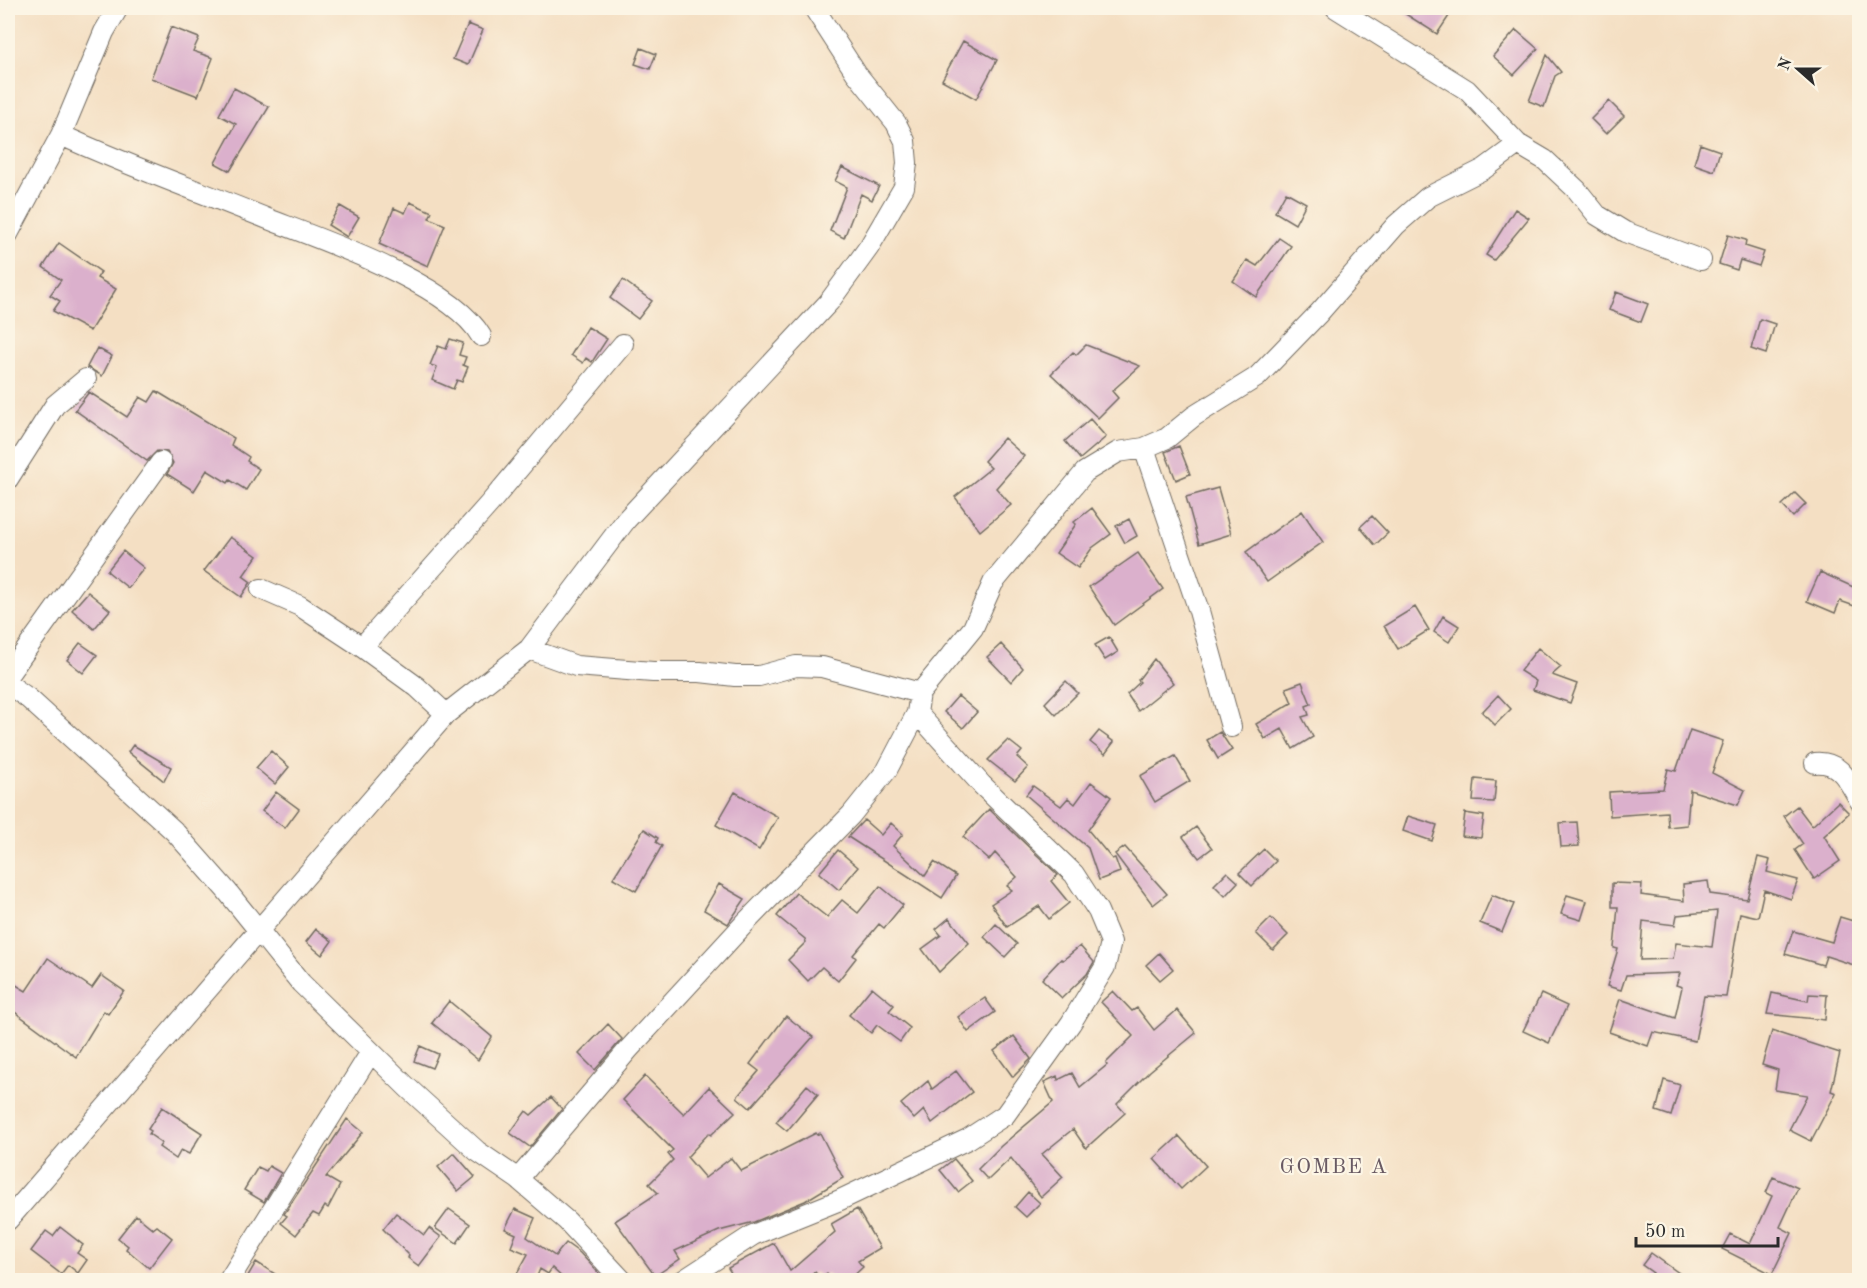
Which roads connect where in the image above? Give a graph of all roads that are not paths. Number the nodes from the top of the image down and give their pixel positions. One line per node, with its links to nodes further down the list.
1 (118, 8): 4 (street)
2 (814, 8): 16 (street)
3 (1336, 8): 5 (street)
4 (61, 135): 6 (street); 8 (street)
5 (1518, 144): 7 (street); 11 (street)
6 (8, 234)
7 (1701, 260)
8 (481, 336)
9 (623, 344): 15 (street)
10 (86, 379): 13 (street)
11 (1144, 448): 19 (street); 22 (street)
12 (161, 462): 17 (street)
13 (8, 479)
14 (261, 589): 15 (street)
15 (362, 647): 21 (street)
16 (529, 649): 19 (street); 21 (street)
17 (8, 675)
18 (8, 684): 25 (street)
19 (920, 693): 20 (street)
20 (917, 713): 27 (street); 31 (street)
21 (446, 714): 25 (street)
22 (1231, 727)
23 (1815, 763): 24 (street)
24 (1860, 801)
25 (256, 930): 26 (street); 28 (street)
26 (371, 1052): 27 (street); 29 (street)
27 (518, 1179): 30 (street)
28 (8, 1220)
29 (229, 1281)
30 (622, 1281)
31 (684, 1281)

